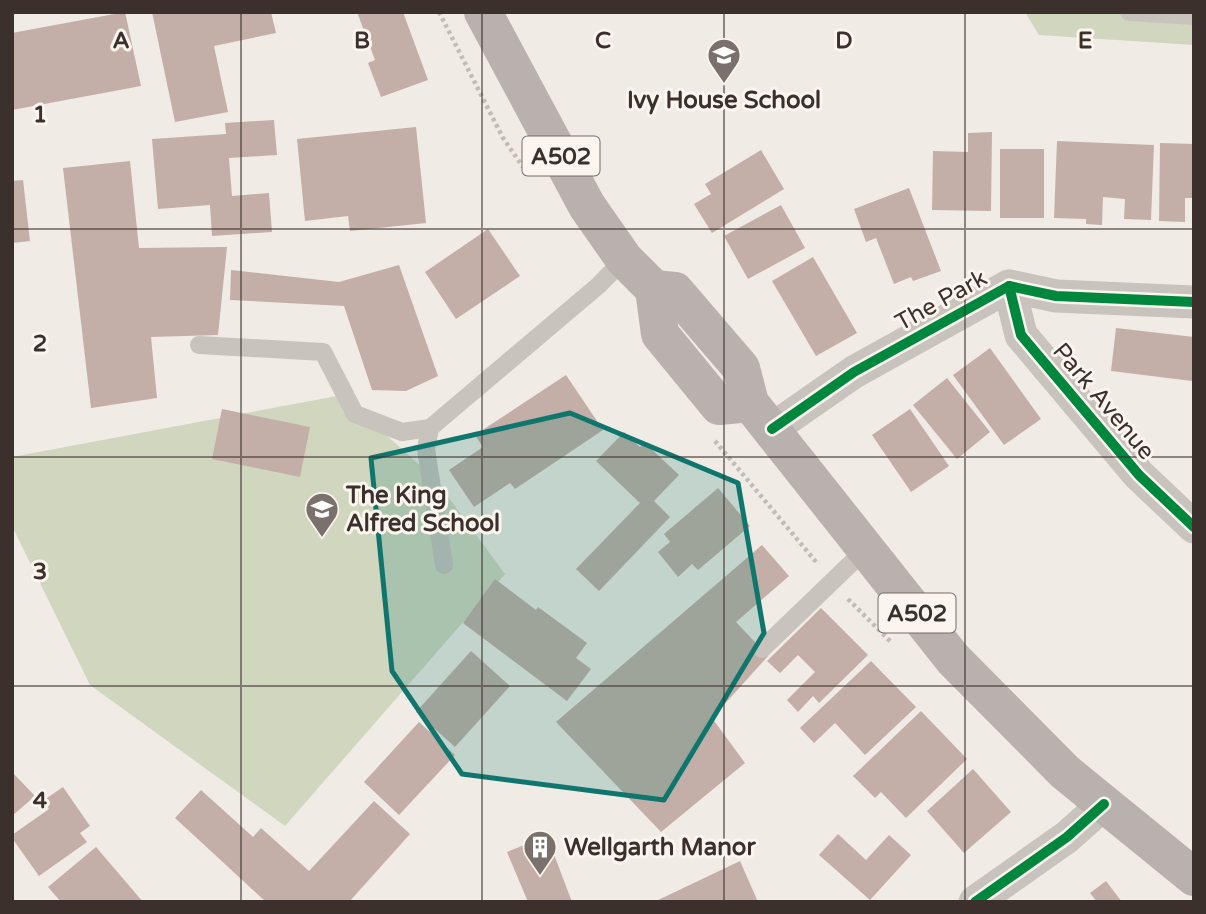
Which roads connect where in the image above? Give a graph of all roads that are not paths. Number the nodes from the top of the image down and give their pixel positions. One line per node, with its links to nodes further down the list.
1 (484, 12): 4 (main road, A502)
2 (1129, 12): 3 (lane)
3 (1194, 16)
4 (624, 259): 8 (main road, A502); 9 (lane)
5 (1009, 286): 6 (street, The Park); 8 (street, The Park); 10 (street, Park Avenue)
6 (1194, 303)
7 (199, 345): 9 (lane)
8 (761, 416): 11 (main road, A502)
9 (430, 428): 12 (lane)
10 (1194, 527)
11 (866, 549): 13 (lane); 14 (main road, A502)
12 (444, 565)
13 (762, 649)
14 (1104, 804): 15 (main road, A502); 16 (street)
15 (1194, 877)
16 (975, 902)

